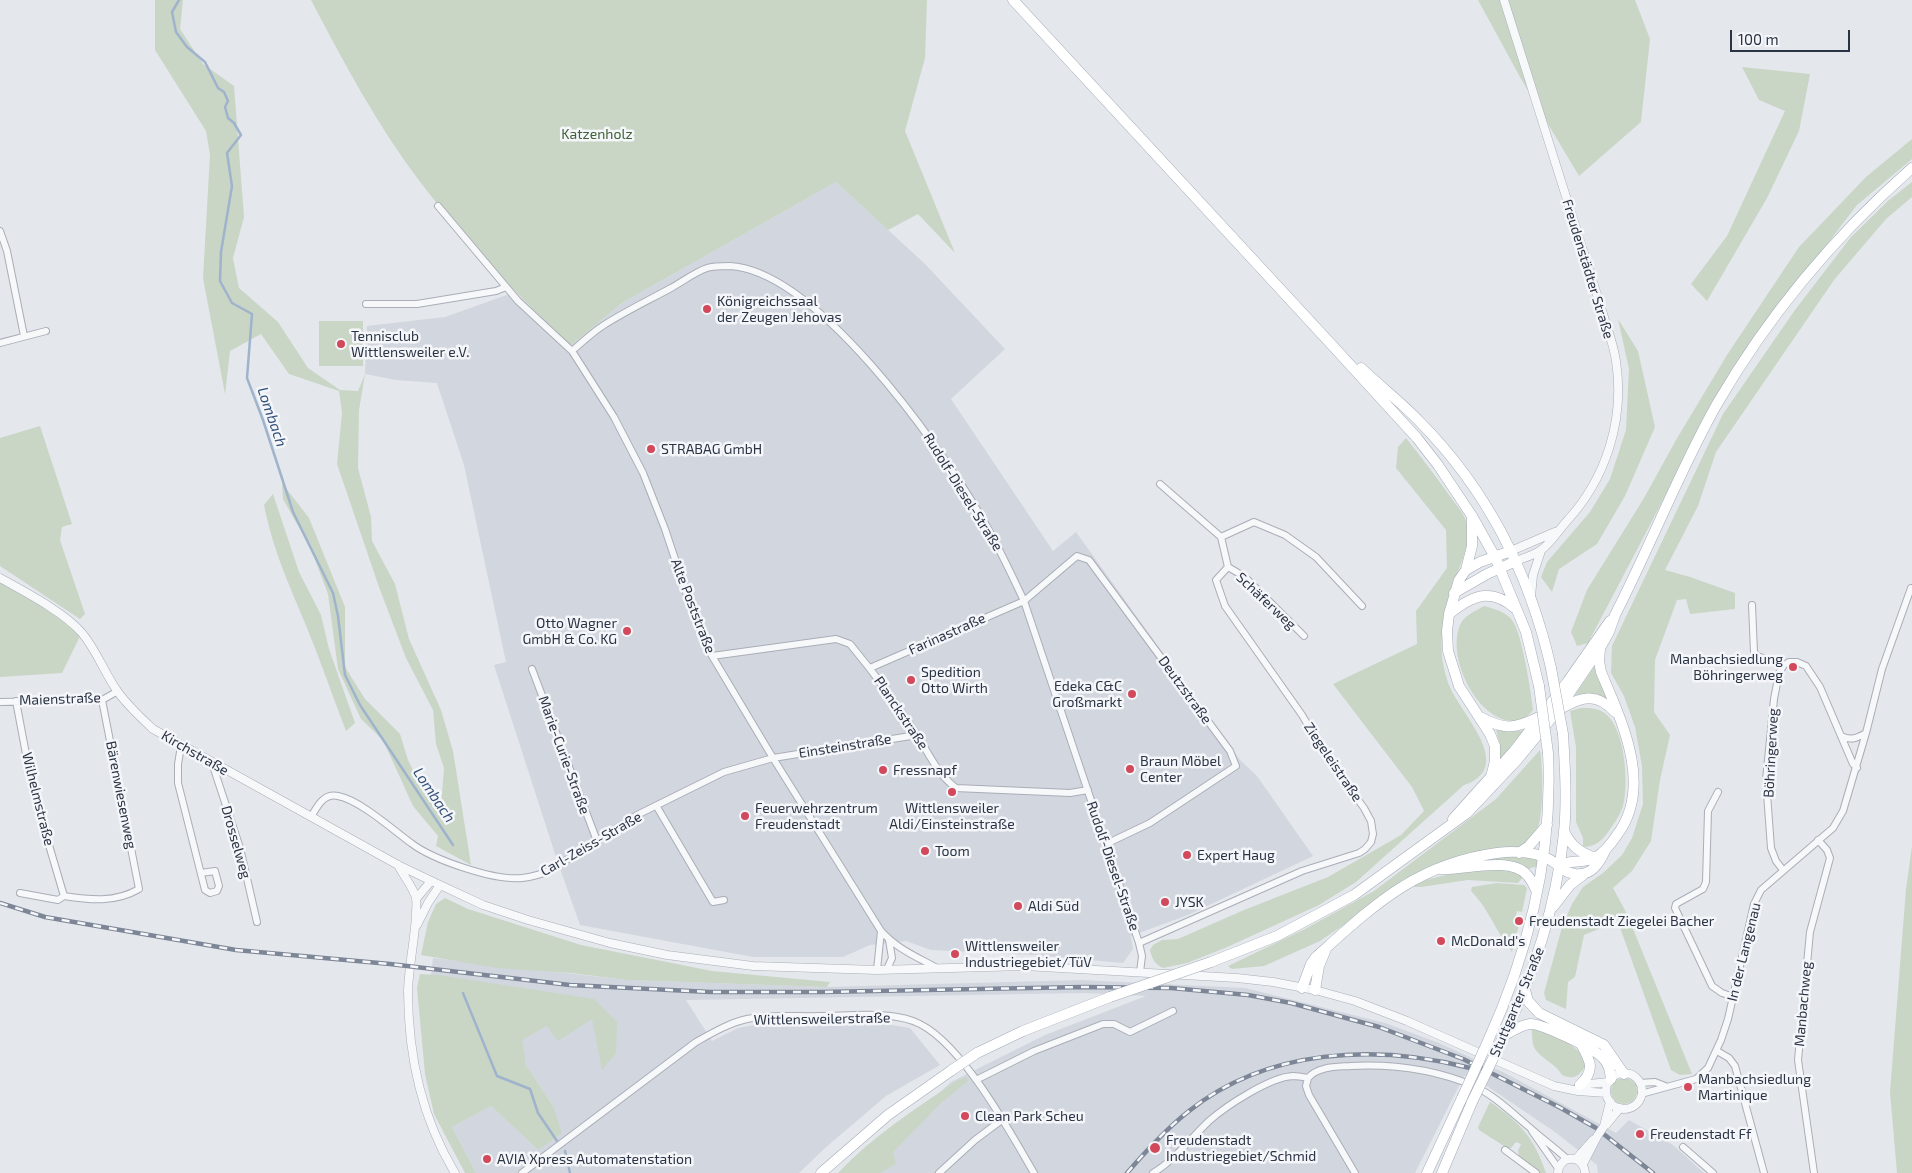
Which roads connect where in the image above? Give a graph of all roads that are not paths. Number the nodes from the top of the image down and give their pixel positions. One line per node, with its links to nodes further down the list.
1 (1013, 0): 11 (main road)
2 (1504, 0): 15 (street, Freudenstädter Straße)
3 (1912, 168): 33 (main road)
4 (438, 206): 6 (street, Alte Poststraße)
5 (0, 231): 9 (street)
6 (506, 286): 7 (street); 12 (street, Alte Poststraße)
7 (366, 304)
8 (46, 330): 9 (street)
9 (24, 336): 10 (street)
10 (0, 343)
11 (1331, 344): 14 (main road, Stuttgarter Straße); 18 (main road, Stuttgarter Straße)
12 (572, 351): 28 (street, Rudolf-Diesel-Straße); 36 (street, Alte Poststraße)
13 (1160, 484): 16 (street)
14 (1472, 516): 19 (main road, Stuttgarter Straße); 23 (main road)
15 (1559, 530): 17 (street, Freudenstädter Straße); 18 (street, Freudenstädter Straße)
16 (1221, 537): 21 (street); 30 (street)
17 (1541, 550): 20 (street, Freudenstädter Straße); 27 (street)
18 (1512, 551): 19 (main road); 20 (main road, Stuttgarter Straße)
19 (1495, 557): 22 (main road, Stuttgarter Straße); 23 (main road)
20 (1516, 561): 22 (main road); 27 (main road, Stuttgarter Straße)
21 (1228, 567): 34 (street, Schäferweg); 88 (street, Ziegeleistraße)
22 (1500, 568): 26 (main road); 31 (main road, Stuttgarter Straße)
23 (1466, 570): 26 (main road)
24 (0, 578): 40 (street, Kirchstraße)
25 (1911, 588): 48 (street)
26 (1454, 593): 32 (main road)
27 (1531, 597): 62 (main road, Stuttgarter Straße, bridge)
28 (1024, 600): 38 (street, Farinastraße); 56 (street, Rudolf-Diesel-Straße); 65 (street, Deutzstraße)
29 (1752, 605): 37 (street)
30 (1362, 606)
31 (1517, 609): 32 (main road); 60 (main road, Stuttgarter Straße, bridge)
32 (1449, 614): 47 (main road)
33 (1615, 614): 35 (main road); 45 (main road)
34 (1304, 636)
35 (1600, 648): 44 (main road); 46 (main road)
36 (712, 656): 38 (street, Planckstraße); 52 (street, Alte Poststraße)
37 (1784, 664): 50 (street); 73 (street, Böhringerweg)
38 (870, 668): 49 (street, Planckstraße)
39 (532, 669): 64 (street, Marie-Curie-Straße)
40 (118, 692): 41 (street, Maienstraße); 51 (street, Kirchstraße)
41 (102, 700): 42 (street, Maienstraße); 80 (street, Bärenwiesenweg)
42 (16, 701): 43 (street, Maienstraße); 80 (street, Wilhelmstraße)
43 (0, 702)
44 (1558, 710): 46 (main road); 61 (main road)
45 (1542, 715): 47 (main road); 55 (main road)
46 (1618, 715): 66 (main road)
47 (1480, 717): 55 (main road)
48 (1866, 733): 50 (street); 54 (street)
49 (917, 735): 52 (street, Einsteinstraße); 56 (street, Planckstraße)
50 (1841, 736): 54 (street)
51 (181, 746): 53 (street, Kirchstraße); 74 (street)
52 (773, 758): 58 (street, Carl-Zeiss-Straße); 86 (street, Alte Poststraße)
53 (212, 763): 59 (street, Kirchstraße); 84 (street, Drosselweg)
54 (1857, 768): 63 (street, In der Langenau)
55 (1491, 777): 61 (main road)
56 (1088, 790): 65 (street, Rudolf-Diesel-Straße)
57 (1718, 792): 97 (street)
58 (657, 807): 64 (street, Carl-Zeiss-Straße); 82 (street)
59 (310, 818): 64 (street, Carl-Zeiss-Straße); 70 (street, Kirchstraße)
60 (1547, 825): 67 (main road); 68 (main road, Stuttgarter Straße)
61 (1445, 828): 127 (main road, bridge)
62 (1564, 831): 69 (main road); 71 (main road, Stuttgarter Straße)
63 (1818, 840): 73 (street, In der Langenau); 137 (street, Manbachweg)
64 (596, 841)
65 (1106, 844): 88 (street, Rudolf-Diesel-Straße)
66 (1605, 851): 69 (main road); 75 (main road)
67 (1519, 853): 68 (main road); 72 (main road)
68 (1543, 856): 71 (main road); 78 (main road, Stuttgarter Straße)
69 (1595, 858): 71 (main road)
70 (398, 865): 76 (street, Kirchstraße); 81 (street)
71 (1560, 865): 75 (main road); 83 (main road, Stuttgarter Straße)
72 (1441, 869): 78 (main road); 89 (main road)
73 (1783, 870): 97 (street, In der Langenau)
74 (201, 873)
75 (1583, 875): 83 (main road)
76 (430, 881): 77 (street, Kirchstraße); 81 (street)
77 (440, 885): 85 (street); 92 (street, Kirchstraße)
78 (1537, 892): 124 (main road, Stuttgarter Straße, bridge)
79 (20, 893): 80 (street)
80 (64, 896)
81 (416, 899): 85 (street)
82 (724, 900)
83 (1551, 910): 96 (main road, Stuttgarter Straße)
84 (257, 922)
85 (415, 929): 125 (street)
86 (881, 931): 87 (street, Alte Poststraße); 92 (street)
87 (889, 940): 90 (street, Alte Poststraße); 91 (street)
88 (1139, 943): 93 (street, Rudolf-Diesel-Straße)
89 (1326, 948): 94 (main road); 95 (main road)
90 (935, 968): 91 (street, Kirchstraße); 93 (street, Kirchstraße)
91 (887, 969): 92 (street, Kirchstraße)
92 (877, 970)
93 (1140, 972): 94 (street, Kirchstraße)
94 (1302, 988): 95 (street, Kirchstraße)
95 (1315, 990): 109 (street, Kirchstraße)
96 (1525, 990): 99 (main road, Stuttgarter Straße); 102 (main road)
97 (1734, 996): 101 (street, In der Langenau)
98 (1173, 1011): 104 (street)
99 (1504, 1036): 100 (main road); 132 (main road, Stuttgarter Straße, bridge)
100 (1581, 1044): 105 (main road); 107 (main road)
101 (1717, 1051): 108 (street, In der Langenau); 136 (street)
102 (1624, 1074): 105 (street); 106 (street)
103 (1308, 1078): 116 (street); 130 (street); 131 (street)
104 (976, 1080): 114 (street, Wittlensweilerstraße); 126 (street, Wittlensweilerstraße)
105 (1610, 1081): 107 (street); 110 (street)
106 (1639, 1083): 108 (street, In der Langenau); 111 (street)
107 (1580, 1085): 109 (street)
108 (1665, 1086): 111 (street, In der Langenau)
109 (1567, 1088): 110 (street, Kirchstraße)
110 (1606, 1093): 112 (street)
111 (1641, 1094): 113 (street)
112 (1610, 1102): 113 (street); 115 (street)
113 (1620, 1108): 115 (street)
114 (1003, 1119): 128 (street); 129 (street, Wittlensweilerstraße)
115 (1604, 1126): 119 (street, bridge)
116 (1530, 1128): 120 (street); 123 (street)
117 (1683, 1147): 135 (street)
118 (1504, 1150): 133 (street)
119 (1585, 1154): 121 (street); 122 (street)
120 (1567, 1158): 121 (street); 123 (street)
121 (1576, 1159): 122 (street)
122 (1583, 1164): 134 (street)
123 (1558, 1170)
124 (1427, 1172)
125 (455, 1173)
126 (522, 1173)
127 (821, 1173)
128 (939, 1173)
129 (1034, 1173)
130 (1153, 1173)
131 (1355, 1173)
132 (1442, 1173)
133 (1536, 1173)
134 (1585, 1173)
135 (1713, 1173)
136 (1764, 1173)
137 (1814, 1173)

